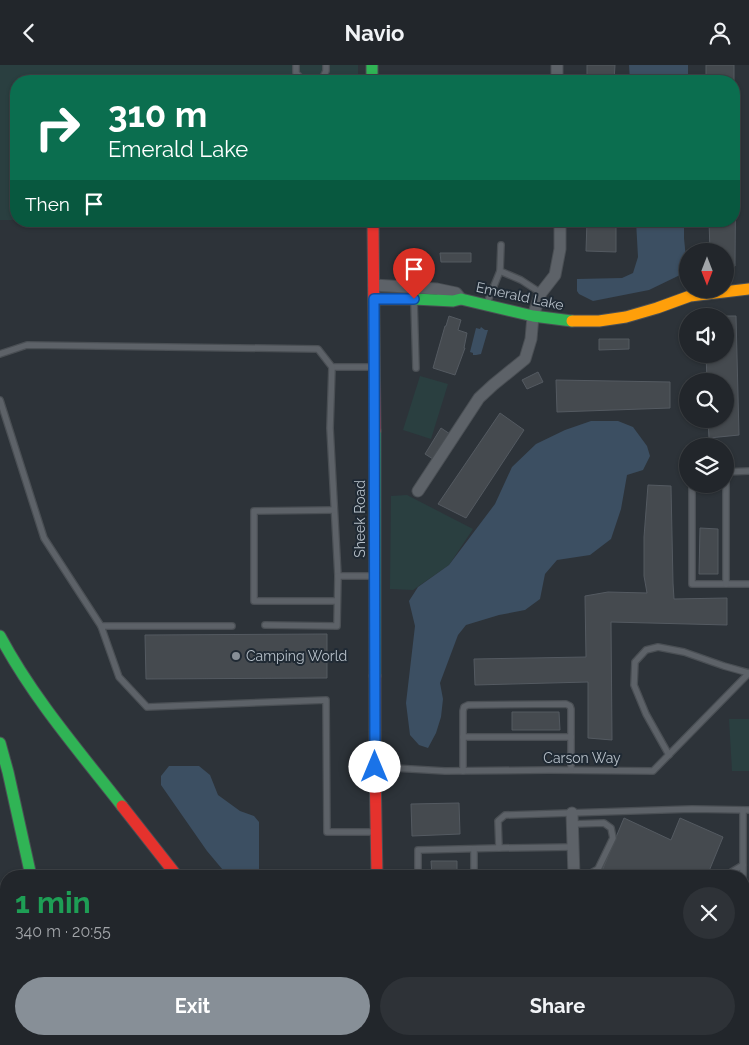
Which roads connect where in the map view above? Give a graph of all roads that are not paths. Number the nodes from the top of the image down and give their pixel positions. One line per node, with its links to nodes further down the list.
1 (372, 227): 5 (main road, Sheek Road)
2 (560, 227): 8 (street)
3 (501, 245): 4 (lane)
4 (500, 271): 8 (lane); 12 (lane)
5 (374, 285): 6 (street, Emerald Lake); 9 (main road, Sheek Road)
6 (413, 287): 10 (lane); 11 (street, Emerald Lake)
7 (749, 289): 13 (main road, Emerald Lake)
8 (541, 293): 13 (street)
9 (374, 299): 10 (main road, Emerald Lake); 16 (main road, Sheek Road)
10 (414, 299): 11 (main road, Emerald Lake); 17 (lane)
11 (462, 299): 12 (main road, Emerald Lake)
12 (486, 305): 13 (main road, Emerald Lake)
13 (533, 316): 21 (street)
14 (0, 354): 15 (lane)
15 (332, 367): 16 (lane); 24 (lane)
16 (375, 367): 26 (main road, Sheek Road)
17 (416, 368)
18 (0, 400): 31 (lane)
19 (749, 471): 20 (lane)
20 (734, 472)
21 (418, 491)
22 (692, 493): 27 (lane)
23 (726, 493): 27 (lane)
24 (334, 510): 25 (lane); 29 (lane)
25 (338, 576): 26 (lane); 29 (lane)
26 (374, 576): 39 (main road, Sheek Road)
27 (726, 584): 28 (lane)
28 (749, 584)
29 (338, 601): 30 (lane)
30 (265, 625)
31 (100, 626): 32 (lane); 44 (lane)
32 (232, 626)
33 (0, 636): 50 (main road)
34 (749, 673): 38 (lane, Carson Way); 38 (lane)
35 (463, 737): 36 (lane); 36 (lane); 41 (lane)
36 (571, 737): 40 (lane)
37 (0, 743): 49 (main road)
38 (669, 755): 40 (lane, Carson Way)
39 (375, 767): 41 (lane, Carson Way); 44 (main road, Sheek Road)
40 (571, 770): 41 (lane, Carson Way)
41 (463, 771)
42 (746, 810): 43 (lane); 48 (lane)
43 (572, 819): 45 (street); 46 (lane); 55 (lane)
44 (376, 832): 51 (main road, Sheek Road)
45 (573, 847): 46 (lane); 54 (street)
46 (499, 848): 47 (lane)
47 (474, 849): 52 (lane); 53 (lane)
48 (743, 865): 56 (lane); 57 (lane)
49 (31, 870)
50 (172, 870)
51 (377, 870)
52 (418, 870)
53 (474, 870)
54 (574, 870)
55 (596, 870)
56 (735, 870)
57 (743, 870)

